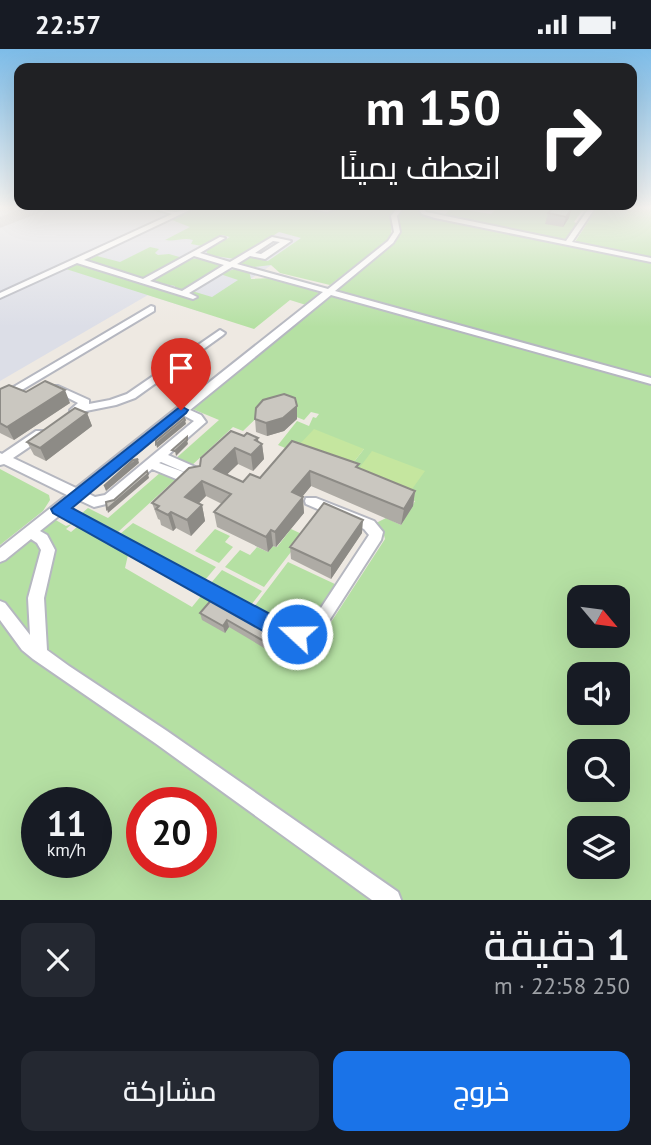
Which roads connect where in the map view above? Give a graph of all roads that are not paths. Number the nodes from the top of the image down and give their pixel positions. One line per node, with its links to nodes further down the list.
1 (107, 248): 8 (lane)
2 (205, 248): 6 (lane)
3 (383, 248): 11 (lane)
4 (591, 248): 7 (lane)
5 (248, 253): 9 (lane)
6 (194, 254): 9 (lane); 10 (lane)
7 (651, 260)
8 (78, 261): 10 (lane); 13 (lane)
9 (231, 264): 11 (lane); 12 (lane)
10 (143, 282): 12 (lane)
11 (329, 291): 18 (lane); 20 (lane)
12 (182, 294): 14 (lane)
13 (0, 296)
14 (193, 297)
15 (151, 309): 17 (lane)
16 (220, 334): 21 (lane)
17 (34, 380): 19 (lane); 21 (lane)
18 (651, 381)
19 (0, 400)
20 (181, 410): 22 (lane); 24 (lane)
21 (65, 417): 23 (lane)
22 (133, 449): 24 (lane); 25 (lane)
23 (1, 459): 25 (lane)
24 (155, 460): 25 (lane)
25 (76, 495): 27 (lane)
26 (311, 501): 27 (lane)
27 (59, 509): 28 (lane)
28 (30, 532): 29 (lane); 31 (lane)
29 (0, 556)
30 (0, 608): 31 (lane)
31 (39, 654): 32 (lane)
32 (390, 900)

